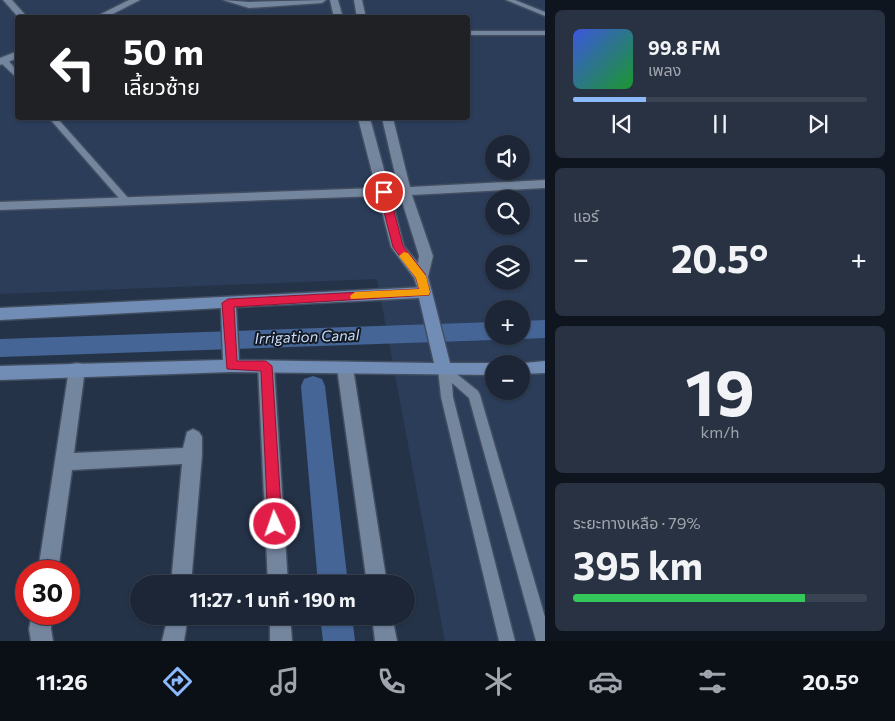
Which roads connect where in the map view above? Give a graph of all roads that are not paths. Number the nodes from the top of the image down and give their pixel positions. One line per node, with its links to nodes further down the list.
1 (7, 0): 9 (street)
2 (136, 0): 10 (street)
3 (227, 0): 4 (street)
4 (322, 0)
5 (334, 0): 11 (street)
6 (358, 0): 12 (street)
7 (509, 0): 8 (lane)
8 (545, 14)
9 (21, 15)
10 (104, 15)
11 (338, 15)
12 (361, 15)
13 (470, 33): 14 (lane)
14 (545, 33)
15 (15, 56): 16 (street)
16 (2, 62): 17 (lane)
17 (15, 74)
18 (55, 120): 24 (lane)
19 (365, 120): 23 (street)
20 (388, 120): 22 (street)
21 (545, 184): 22 (street)
22 (406, 191): 23 (street); 26 (street)
23 (384, 192): 24 (street); 26 (street)
24 (126, 202): 25 (street)
25 (0, 206)
26 (421, 276): 27 (street)
27 (425, 292): 28 (street); 31 (street)
28 (228, 310): 29 (street); 30 (street)
29 (0, 314)
30 (231, 360): 32 (street); 37 (street)
31 (443, 363): 33 (street); 34 (street); 52 (lane); 53 (lane)
32 (266, 366): 33 (street); 42 (street)
33 (345, 368): 43 (street)
34 (485, 368)
35 (530, 368): 36 (street)
36 (545, 368)
37 (77, 370): 38 (street); 39 (street)
38 (0, 373)
39 (64, 462): 40 (street); 41 (street)
40 (50, 560)
41 (182, 575)
42 (278, 575)
43 (376, 575)
44 (41, 625): 48 (street)
45 (176, 625): 49 (street)
46 (280, 625): 50 (street)
47 (383, 625): 51 (street)
48 (42, 641)
49 (173, 641)
50 (281, 641)
51 (386, 641)
52 (507, 641)
53 (544, 641)

